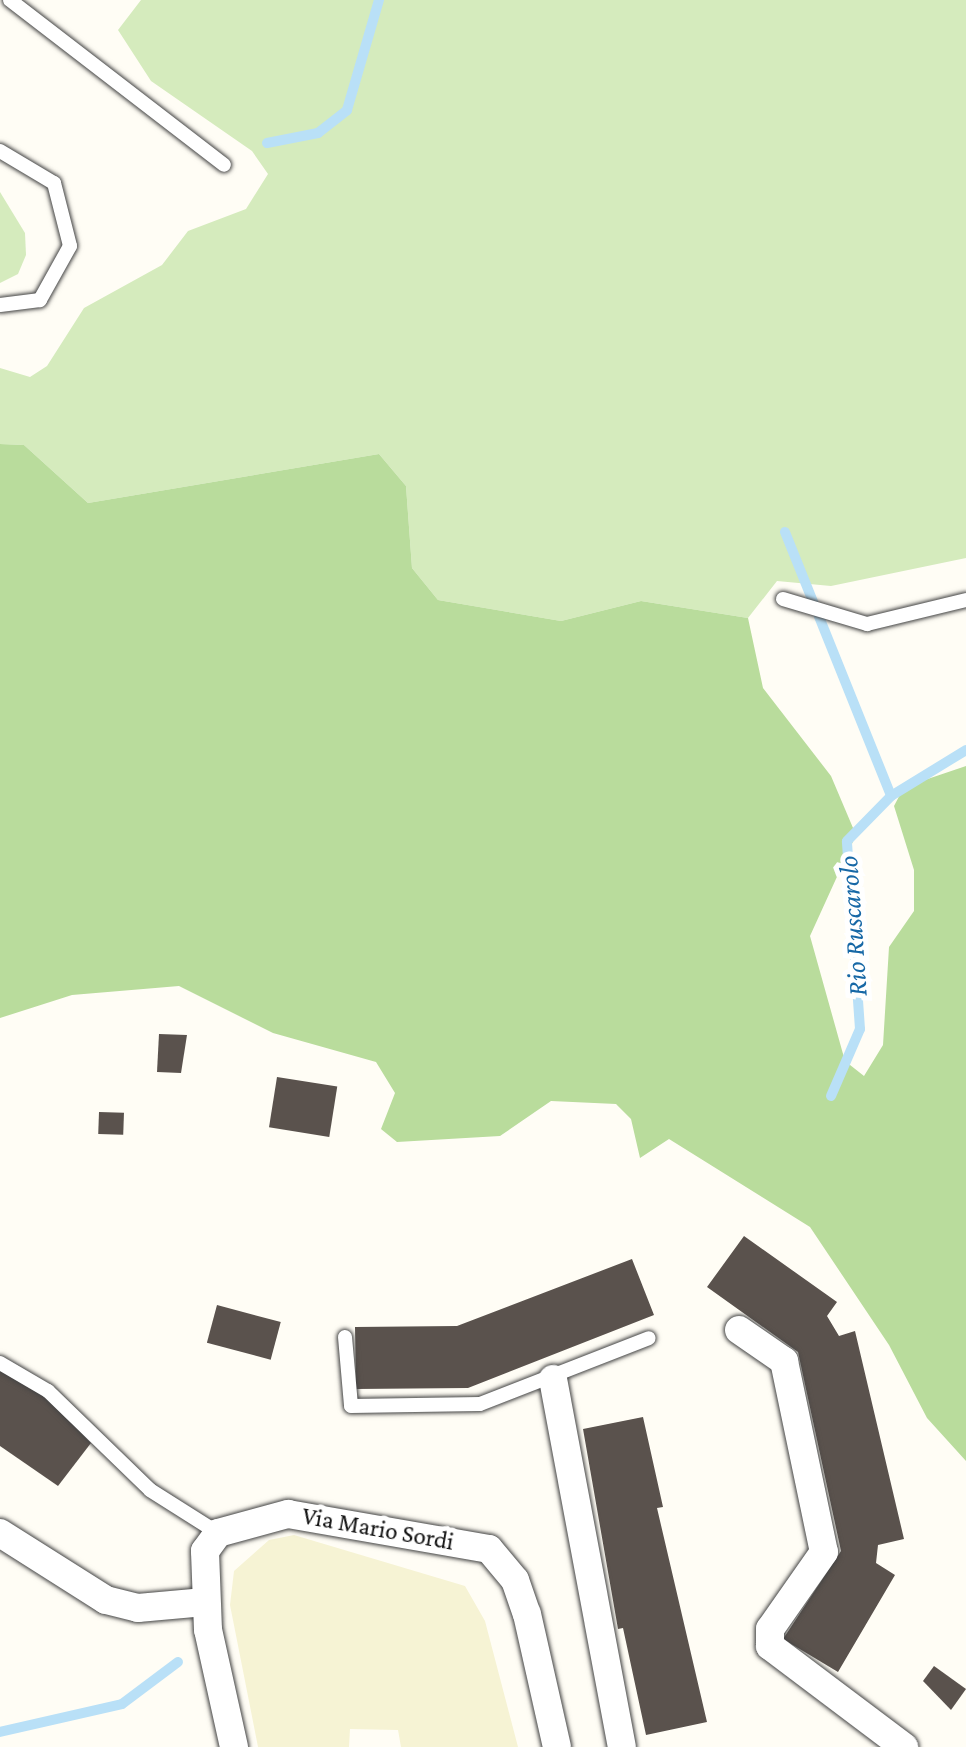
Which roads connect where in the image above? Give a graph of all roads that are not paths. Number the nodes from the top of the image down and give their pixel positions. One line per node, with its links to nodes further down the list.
1 (10, 0): 3 (lane)
2 (0, 151): 4 (lane)
3 (224, 164)
4 (0, 305)
5 (783, 599): 6 (lane)
6 (966, 600)
7 (739, 1330): 18 (street)
8 (346, 1338): 11 (lane)
9 (649, 1338): 11 (lane)
10 (0, 1364): 13 (lane)
11 (553, 1379): 17 (street)
12 (0, 1533): 14 (street)
13 (218, 1533): 14 (street); 16 (street, Via Mario Sordi)
14 (205, 1602): 15 (street)
15 (234, 1747)
16 (557, 1747)
17 (622, 1747)
18 (904, 1747)

